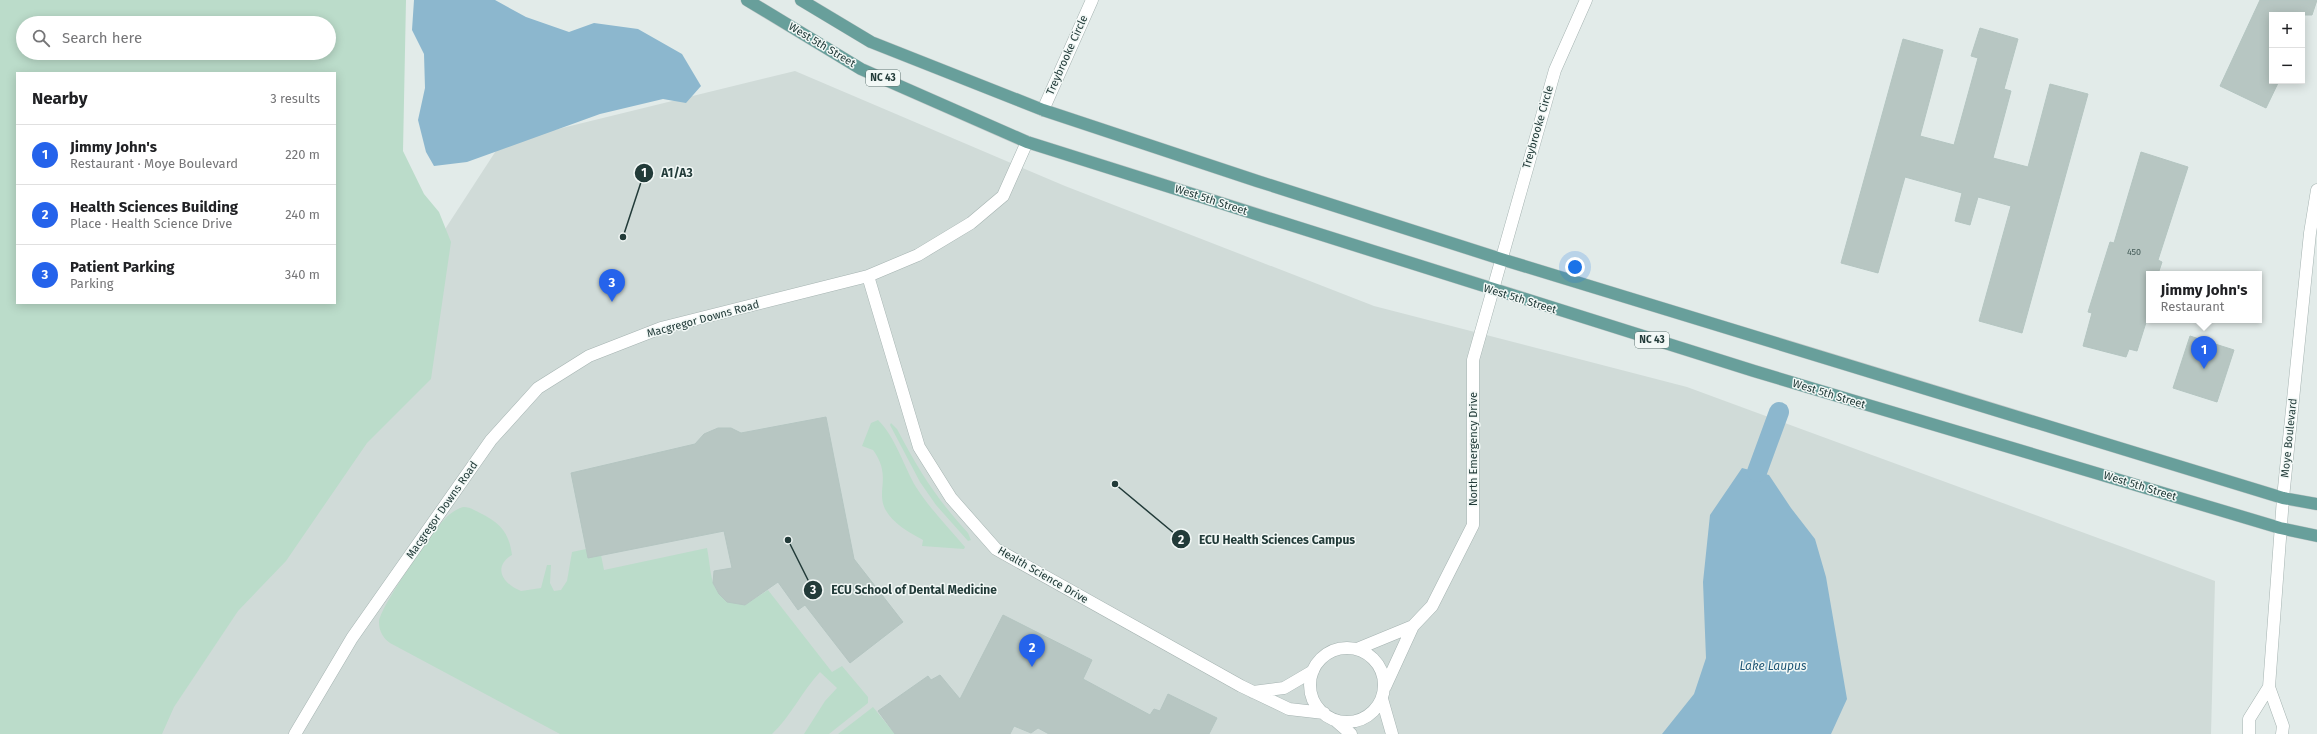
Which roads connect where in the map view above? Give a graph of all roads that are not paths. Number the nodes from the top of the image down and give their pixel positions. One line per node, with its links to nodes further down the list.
1 (747, 0): 6 (main road, West 5th Street / NC 43)
2 (801, 0): 5 (main road, NC 43)
3 (1092, 0): 5 (street, Treybrooke Circle)
4 (1586, 0): 8 (street, Treybrooke Circle)
5 (1043, 110): 8 (main road, NC 43)
6 (1027, 142): 9 (street, Macgregor Downs Road); 10 (main road, West 5th Street / NC 43)
7 (2317, 190): 11 (street, Moye Boulevard)
8 (1500, 258): 10 (street, North Emergency Drive); 11 (main road, NC 43)
9 (868, 276): 19 (street, Health Science Drive); 22 (street, Macgregor Downs Road)
10 (1492, 290): 13 (main road, West 5th Street / NC 43); 15 (street, North Emergency Drive)
11 (2282, 498): 12 (main road, NC 43); 13 (street, Moye Boulevard)
12 (2317, 504)
13 (2280, 528): 14 (main road, West 5th Street / NC 43); 18 (street, Moye Boulevard)
14 (2317, 536)
15 (1413, 626): 16 (street, North Emergency Drive); 20 (street, North Emergency Drive)
16 (1358, 649): 17 (street, North Emergency Drive); 20 (street)
17 (1313, 671): 19 (street); 21 (street)
18 (2269, 687): 25 (street, Moye Boulevard); 26 (street, Moye Boulevard)
19 (1253, 692): 21 (street, Health Science Drive)
20 (1383, 693): 21 (street, North Emergency Drive); 24 (street)
21 (1329, 716): 23 (street)
22 (295, 734)
23 (1351, 734)
24 (1392, 734)
25 (2249, 734)
26 (2282, 734)

